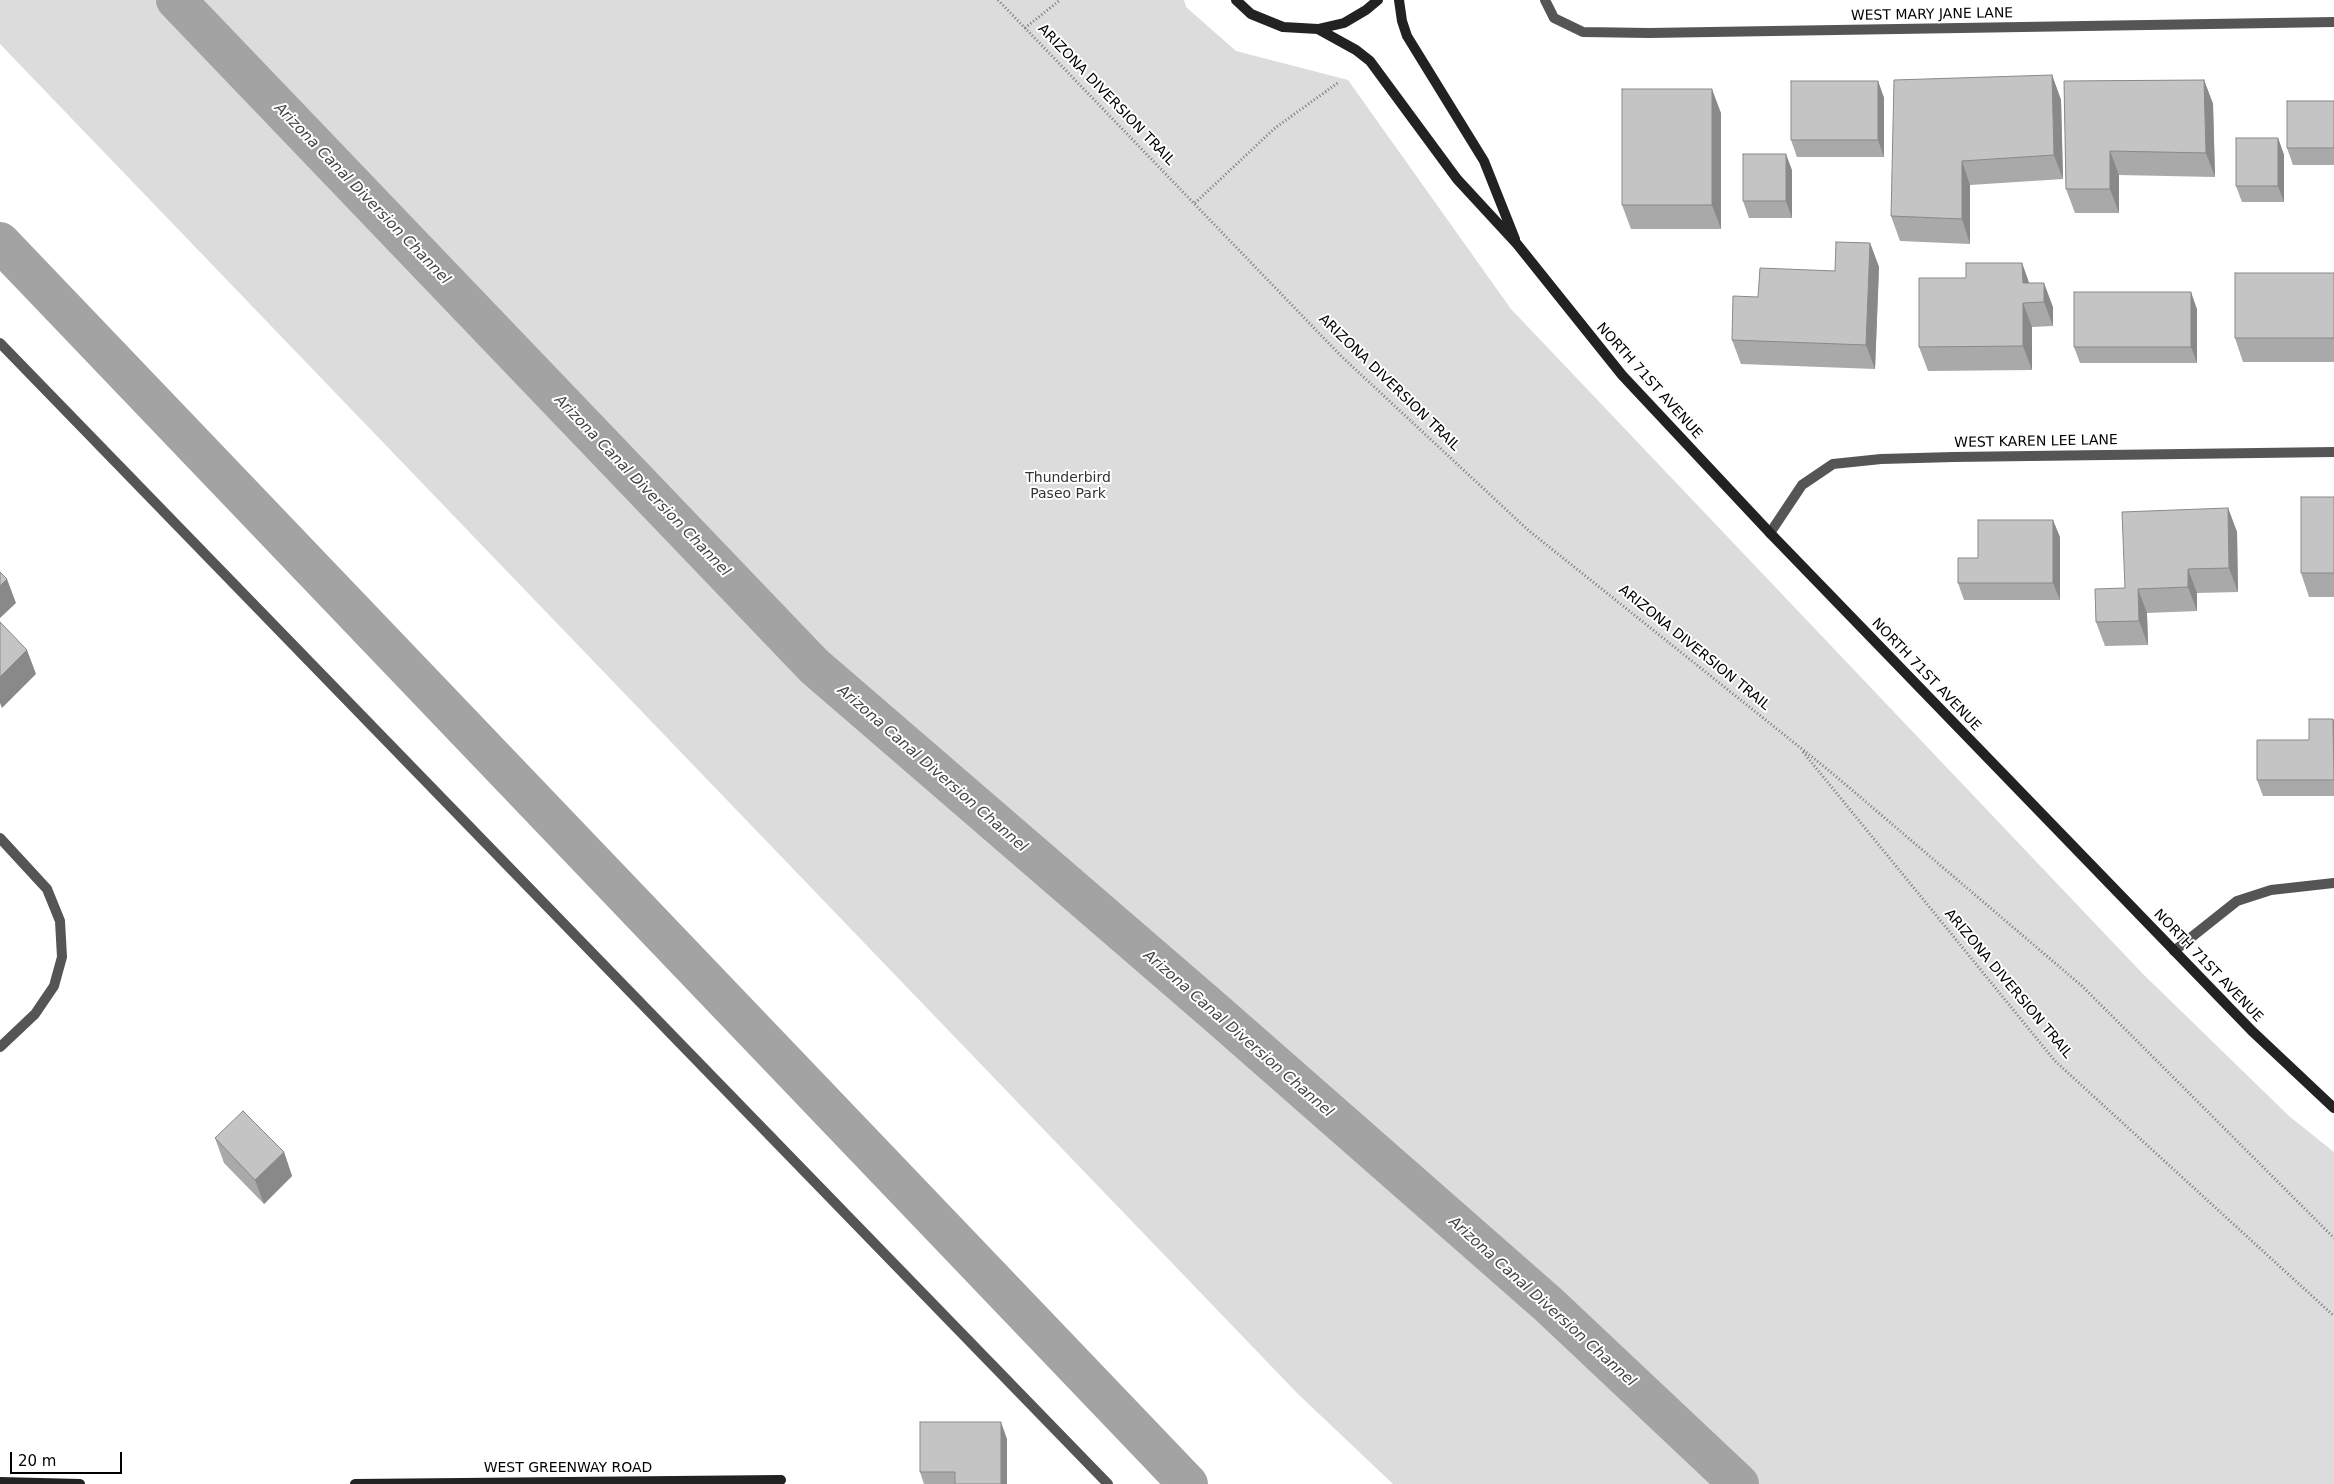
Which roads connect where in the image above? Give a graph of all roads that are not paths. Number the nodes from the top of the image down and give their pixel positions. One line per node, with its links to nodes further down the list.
1 (1236, 0): 6 (street, NORTH 71ST AVENUE)
2 (1378, 0): 6 (street, NORTH 71ST AVENUE)
3 (1399, 0): 7 (street, NORTH 71ST AVENUE)
4 (1545, 0): 5 (street, WEST MARY JANE LANE)
5 (2334, 22)
6 (1318, 29): 7 (street, NORTH 71ST AVENUE)
7 (1517, 244): 10 (street, NORTH 71ST AVENUE)
8 (0, 343): 20 (street)
9 (2334, 452): 10 (street, WEST KAREN LEE LANE)
10 (1770, 533): 13 (street, NORTH 71ST AVENUE)
11 (0, 838): 14 (street)
12 (2334, 883): 13 (street)
13 (2174, 951): 15 (street, NORTH 71ST AVENUE)
14 (0, 1047)
15 (2334, 1108)
16 (0, 1482): 18 (street)
17 (781, 1482): 19 (street, WEST GREENWAY ROAD)
18 (80, 1484)
19 (355, 1484)
20 (1108, 1484)

